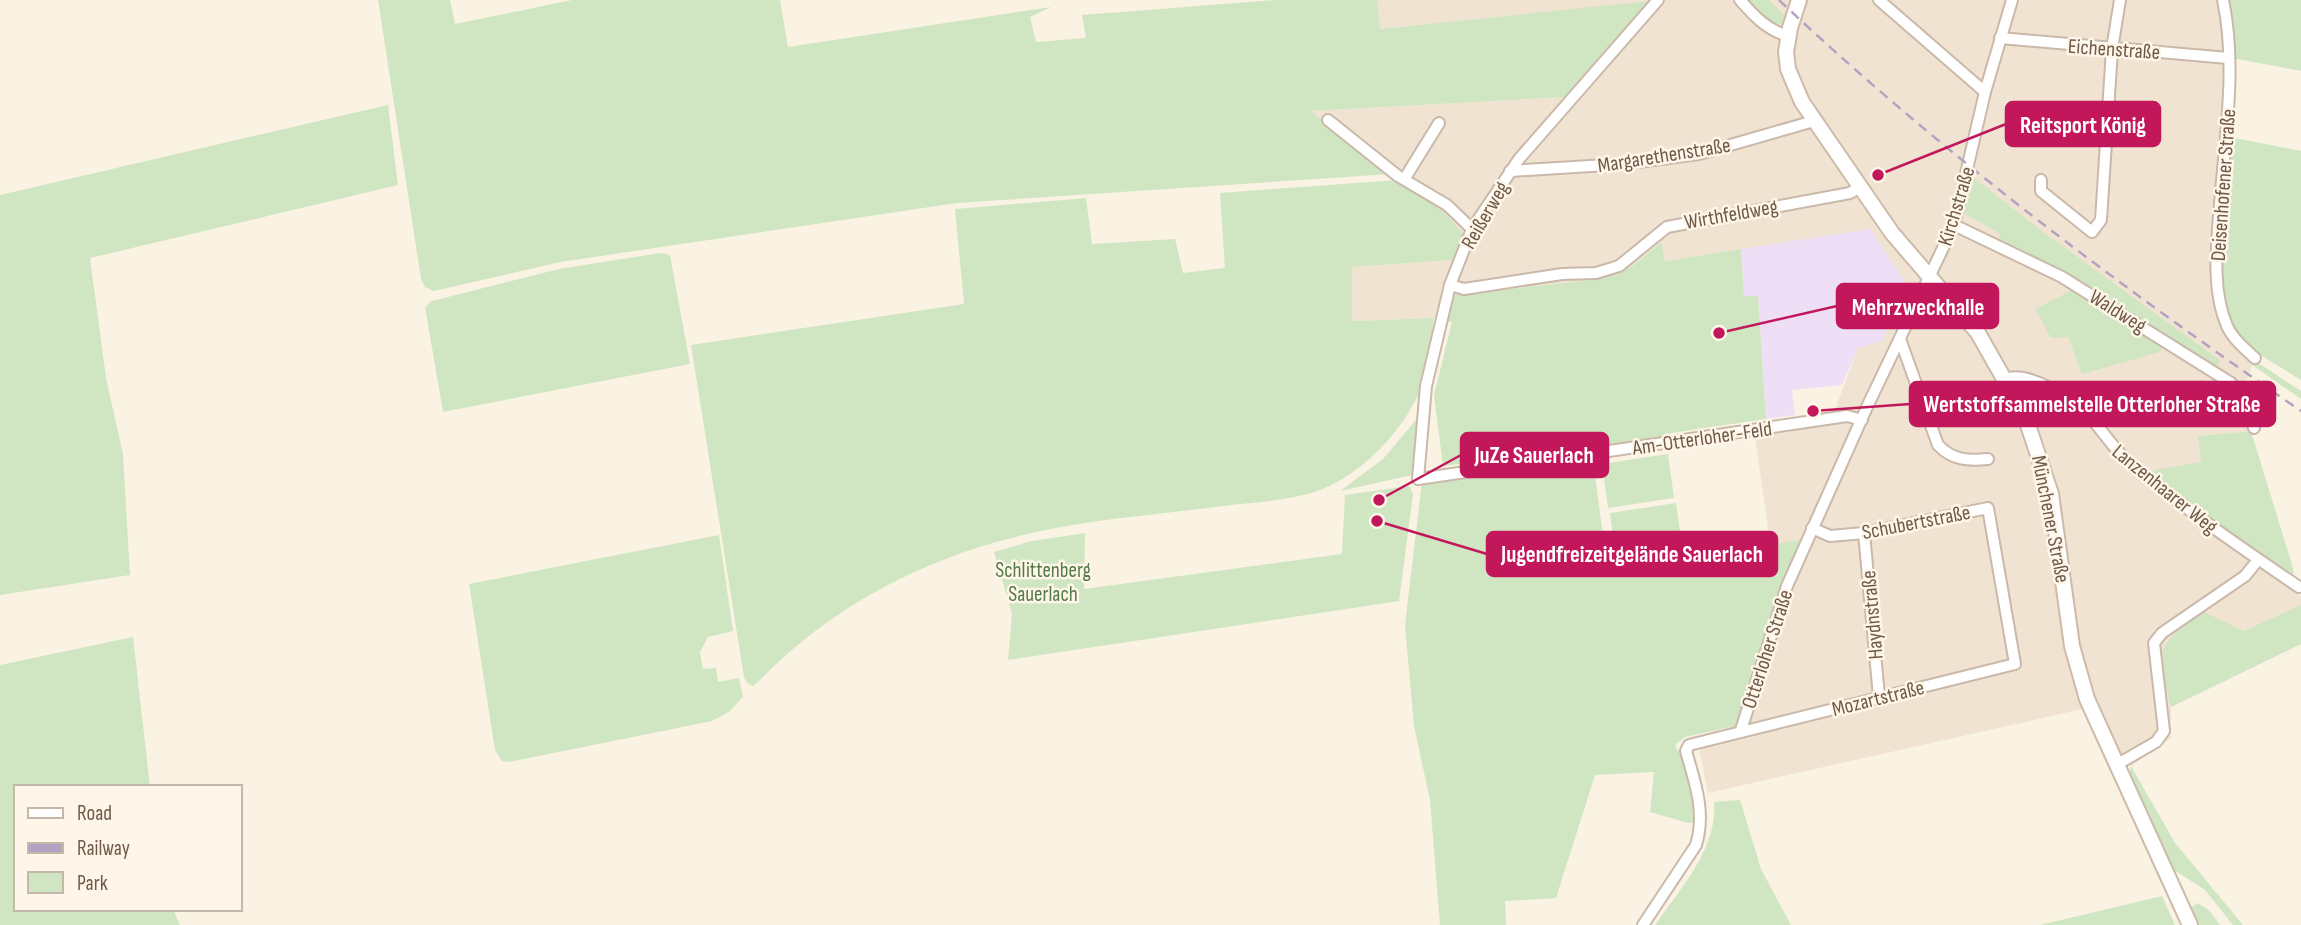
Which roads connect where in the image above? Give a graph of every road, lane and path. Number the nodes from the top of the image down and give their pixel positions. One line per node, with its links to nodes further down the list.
1 (1658, 0): 16 (street, Reißerweg)
2 (1740, 0): 8 (street)
3 (1800, 0): 8 (main road, Münchener Straße)
4 (1879, 0): 12 (street)
5 (2012, 0): 9 (street, Kirchstraße)
6 (2120, 0): 10 (street)
7 (2223, 0): 11 (street, Deisenhofener Straße)
8 (1788, 36): 14 (main road, Münchener Straße)
9 (2000, 38): 10 (street, Eichenstraße); 12 (street, Kirchstraße)
10 (2112, 49): 11 (street, Eichenstraße); 18 (street)
11 (2228, 58): 25 (street, Deisenhofener Straße)
12 (1985, 92): 20 (street, Kirchstraße)
13 (1328, 120): 17 (street)
14 (1814, 121): 16 (street, Margarethenstraße); 19 (main road, Münchener Straße)
15 (1439, 123): 17 (street)
16 (1510, 171): 21 (street, Reißerweg)
17 (1405, 178): 21 (street)
18 (2041, 180)
19 (1858, 188): 22 (main road, Münchener Straße); 23 (street, Wirthfeldweg)
20 (1955, 225): 22 (street, Kirchstraße); 28 (street, Waldweg)
21 (1472, 229): 23 (street, Reißerweg)
22 (1929, 276): 24 (street, Otterloher Straße); 26 (main road, Münchener Straße)
23 (1450, 285): 30 (street, Reißerweg)
24 (1900, 339): 27 (street, Otterloher Straße); 29 (street)
25 (2255, 358)
26 (2006, 379): 33 (street, Lanzenhaarer Weg); 38 (main road, Münchener Straße)
27 (1861, 420): 30 (street, Am-Otterloher-Feld); 31 (street, Otterloher Straße)
28 (2254, 428)
29 (1988, 459)
30 (1418, 479)
31 (1812, 528): 32 (street, Schubertstraße); 37 (street, Otterloher Straße)
32 (1864, 533): 35 (street, Schubertstraße); 36 (street, Haydnstraße)
33 (2258, 560): 34 (street, Lanzenhaarer Weg); 38 (street)
34 (2299, 587)
35 (2015, 664): 36 (street, Mozartstraße)
36 (1879, 697): 37 (street, Mozartstraße)
37 (1741, 730): 39 (street, Otterloher Straße)
38 (2116, 765): 40 (main road, Münchener Straße)
39 (1643, 925)
40 (2190, 925)

